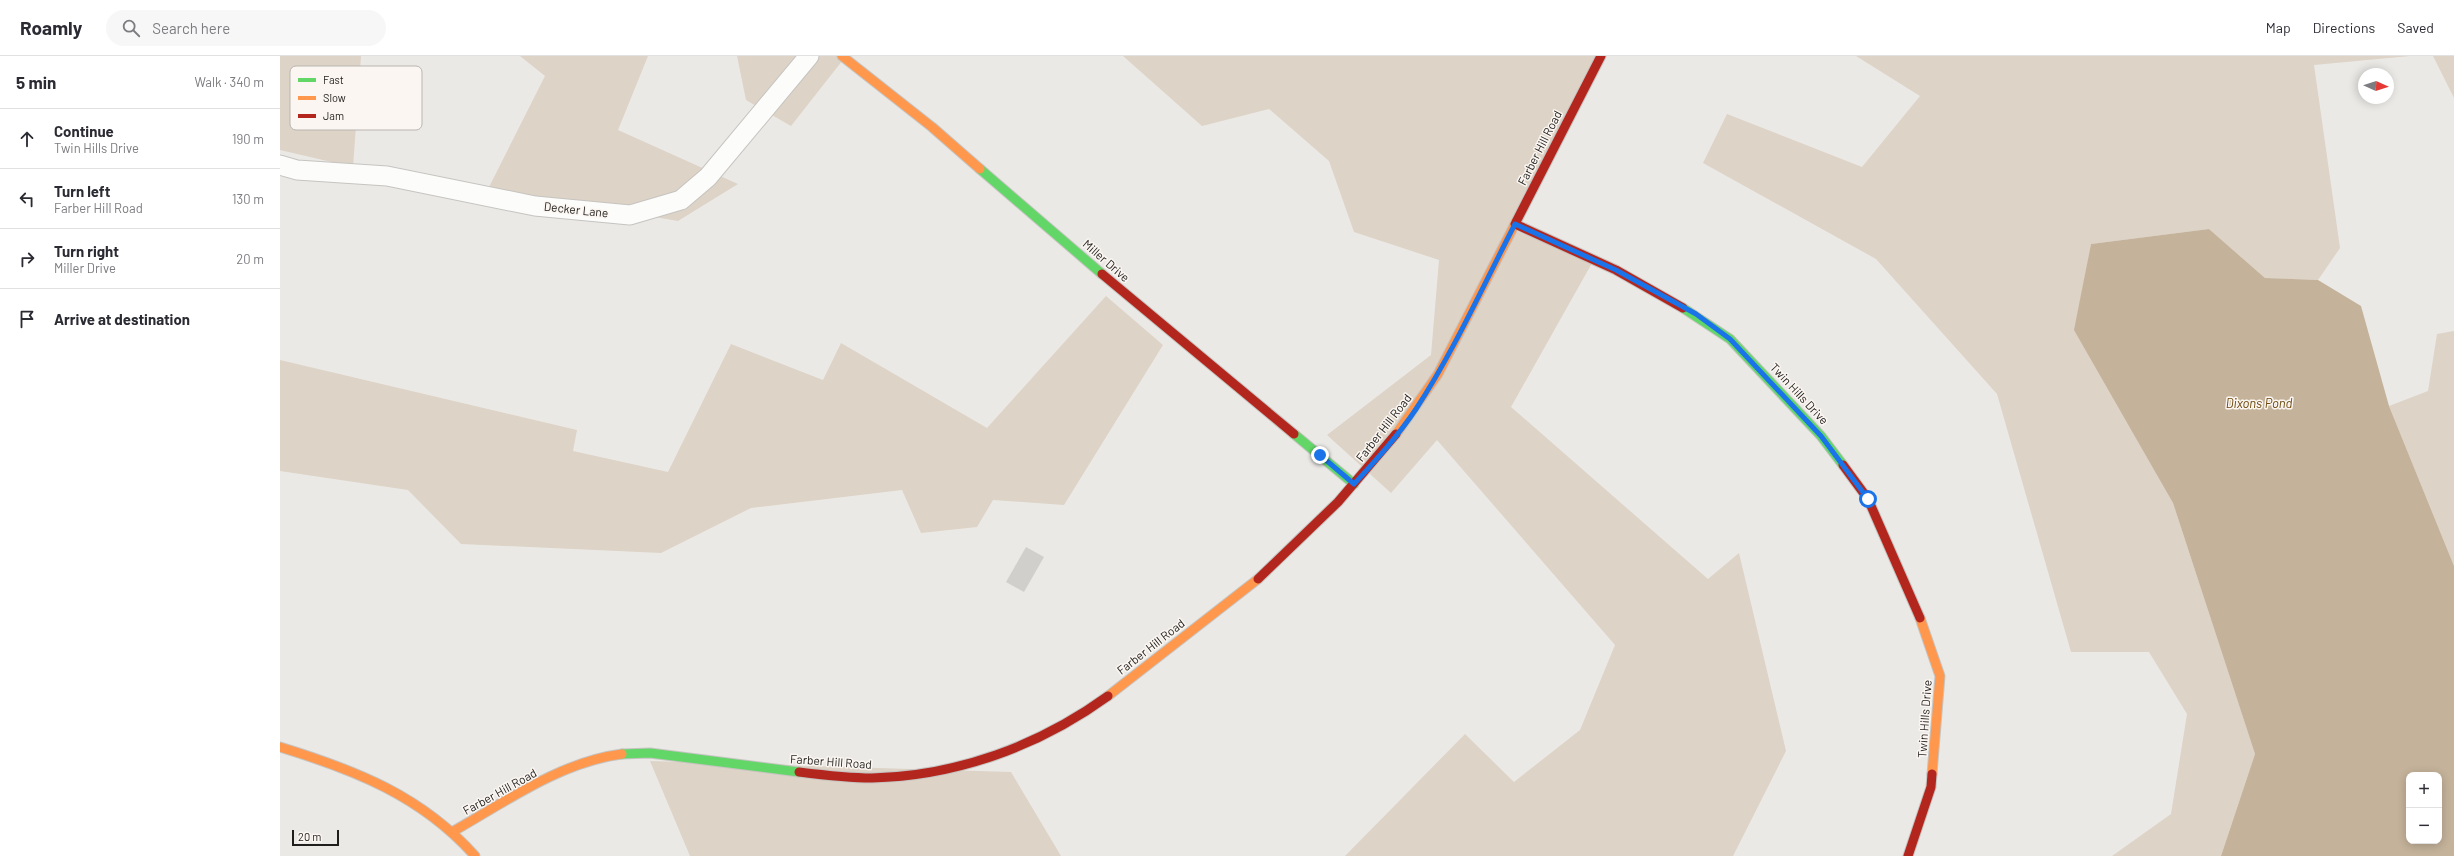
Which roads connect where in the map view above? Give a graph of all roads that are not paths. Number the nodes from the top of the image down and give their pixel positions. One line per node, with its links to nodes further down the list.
1 (809, 56): 4 (street, Decker Lane)
2 (842, 56): 6 (street, Miller Drive)
3 (1601, 56): 5 (street, Farber Hill Road)
4 (280, 165)
5 (1515, 224): 6 (street, Farber Hill Road); 10 (street, Twin Hills Drive)
6 (1354, 484): 8 (street, Farber Hill Road)
7 (280, 747): 8 (street)
8 (452, 832): 9 (street)
9 (475, 856)
10 (1908, 856)

